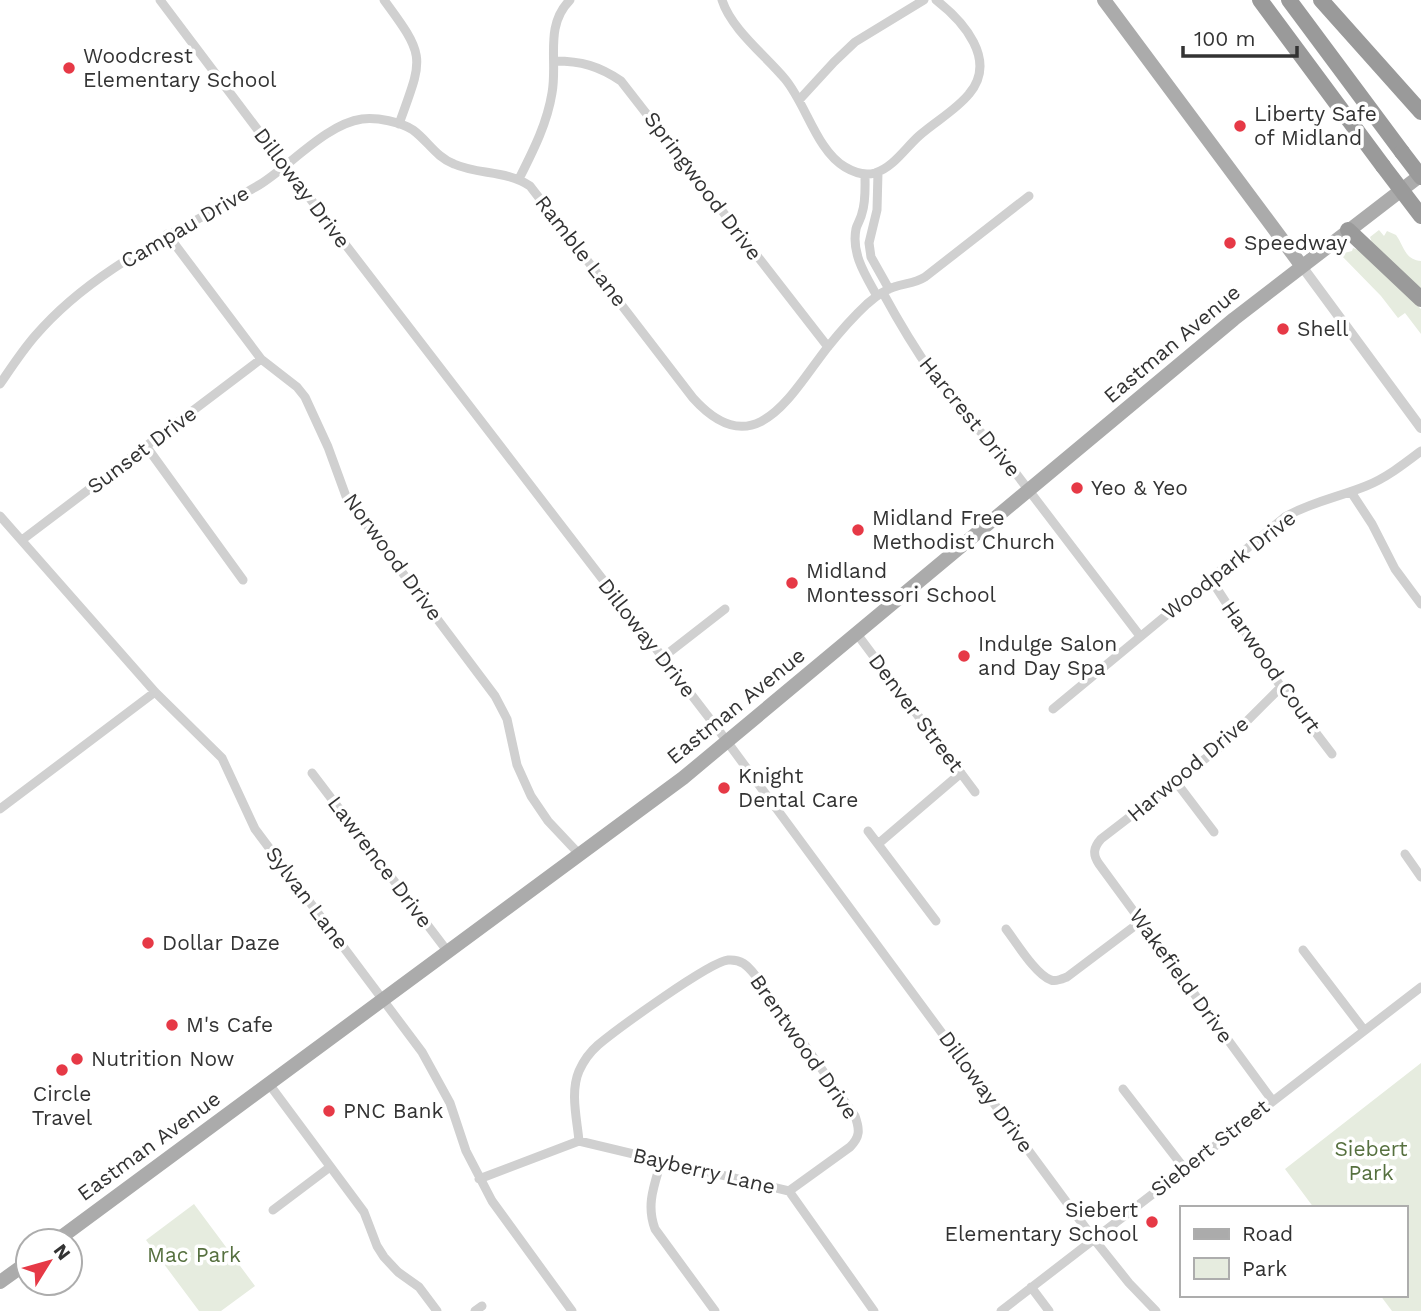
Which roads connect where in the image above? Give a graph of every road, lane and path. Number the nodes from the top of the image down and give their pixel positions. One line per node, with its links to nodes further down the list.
1 (160, 0): 15 (street, Dilloway Drive)
2 (384, 0): 14 (street)
3 (570, 0): 11 (street)
4 (722, 0): 12 (street)
5 (924, 0): 12 (street)
6 (936, 0): 16 (street)
7 (1104, 0): 24 (main road)
8 (1260, 0): 21 (highway, bridge)
9 (1289, 0): 18 (highway, bridge)
10 (1321, 0): 13 (highway)
11 (555, 61): 19 (street); 27 (street, Springwood Drive)
12 (800, 99): 17 (street)
13 (1421, 112)
14 (399, 124): 15 (street, Campau Drive); 19 (street, Ramble Lane)
15 (285, 166): 23 (street, Campau Drive); 43 (street, Dilloway Drive)
16 (878, 172): 17 (street); 25 (street)
17 (865, 175): 25 (street)
18 (1421, 176): 22 (main road, Eastman Avenue)
19 (519, 179): 27 (street, Ramble Lane)
20 (1029, 196): 25 (street)
21 (1421, 216)
22 (1348, 230): 24 (main road, Eastman Avenue); 26 (highway)
23 (167, 234): 28 (street, Norwood Drive); 29 (street, Campau Drive)
24 (1301, 265): 30 (street); 33 (main road, Eastman Avenue)
25 (883, 293): 27 (street); 33 (street, Harcrest Drive)
26 (1421, 299)
27 (828, 347)
28 (261, 359): 31 (street, Sunset Drive); 59 (street, Norwood Drive)
29 (0, 384)
30 (1421, 428)
31 (146, 446): 36 (street, Sunset Drive); 38 (street)
32 (1421, 451): 34 (street, Woodpark Drive)
33 (1029, 490): 41 (main road, Eastman Avenue); 42 (street, Harcrest Drive)
34 (1351, 492): 37 (street, Woodpark Drive); 39 (street)
35 (0, 516): 36 (street, Sylvan Lane)
36 (22, 540): 45 (street, Sylvan Lane)
37 (1210, 578): 42 (street, Woodpark Drive); 44 (street, Harwood Court)
38 (243, 580)
39 (1421, 604)
40 (725, 609): 43 (street)
41 (857, 634): 47 (main road, Eastman Avenue); 50 (street, Denver Street)
42 (1140, 636): 46 (street, Woodpark Drive)
43 (662, 658): 47 (street, Dilloway Drive)
44 (1281, 687): 48 (street, Harwood Court); 51 (street, Harwood Drive)
45 (155, 692): 53 (street); 67 (street, Sylvan Lane)
46 (1054, 709)
47 (727, 742): 59 (main road, Eastman Avenue); 80 (street, Dilloway Drive)
48 (1332, 754)
49 (312, 773): 65 (street, Lawrence Drive)
50 (961, 773): 52 (street, Denver Street); 56 (street)
51 (1176, 782): 55 (street); 57 (street, Harwood Drive)
52 (975, 793)
53 (0, 809)
54 (869, 831): 56 (street)
55 (1214, 832)
56 (878, 844): 61 (street)
57 (1094, 850): 62 (street, Wakefield Drive)
58 (1405, 853): 60 (street)
59 (580, 855): 65 (main road, Eastman Avenue)
60 (1421, 877)
61 (936, 921)
62 (1140, 922): 63 (street); 71 (street, Wakefield Drive)
63 (1006, 929)
64 (1303, 950): 68 (street)
65 (448, 952): 67 (main road, Eastman Avenue)
66 (1421, 987): 68 (street, Siebert Street)
67 (383, 1000): 69 (main road, Eastman Avenue); 76 (street, Sylvan Lane)
68 (1364, 1030): 71 (street, Siebert Street)
69 (269, 1084): 74 (street); 79 (main road, Eastman Avenue)
70 (1123, 1089): 75 (street)
71 (1272, 1100): 75 (street, Siebert Street)
72 (579, 1141): 73 (street, Bayberry Lane); 76 (street); 77 (street, Brentwood Drive)
73 (661, 1162): 77 (street, Bayberry Lane); 84 (street)
74 (331, 1167): 78 (street); 82 (street)
75 (1184, 1168): 80 (street, Siebert Street)
76 (480, 1179): 83 (street, Sylvan Lane)
77 (789, 1191): 85 (street, Bayberry Lane)
78 (273, 1210)
79 (75, 1227)
80 (1093, 1238): 81 (street, Siebert Street); 88 (street, Dilloway Drive)
81 (1031, 1286): 86 (street, Siebert Street); 87 (street)
82 (437, 1311)
83 (572, 1311)
84 (715, 1311)
85 (874, 1311)
86 (1001, 1311)
87 (1049, 1311)
88 (1156, 1311)

